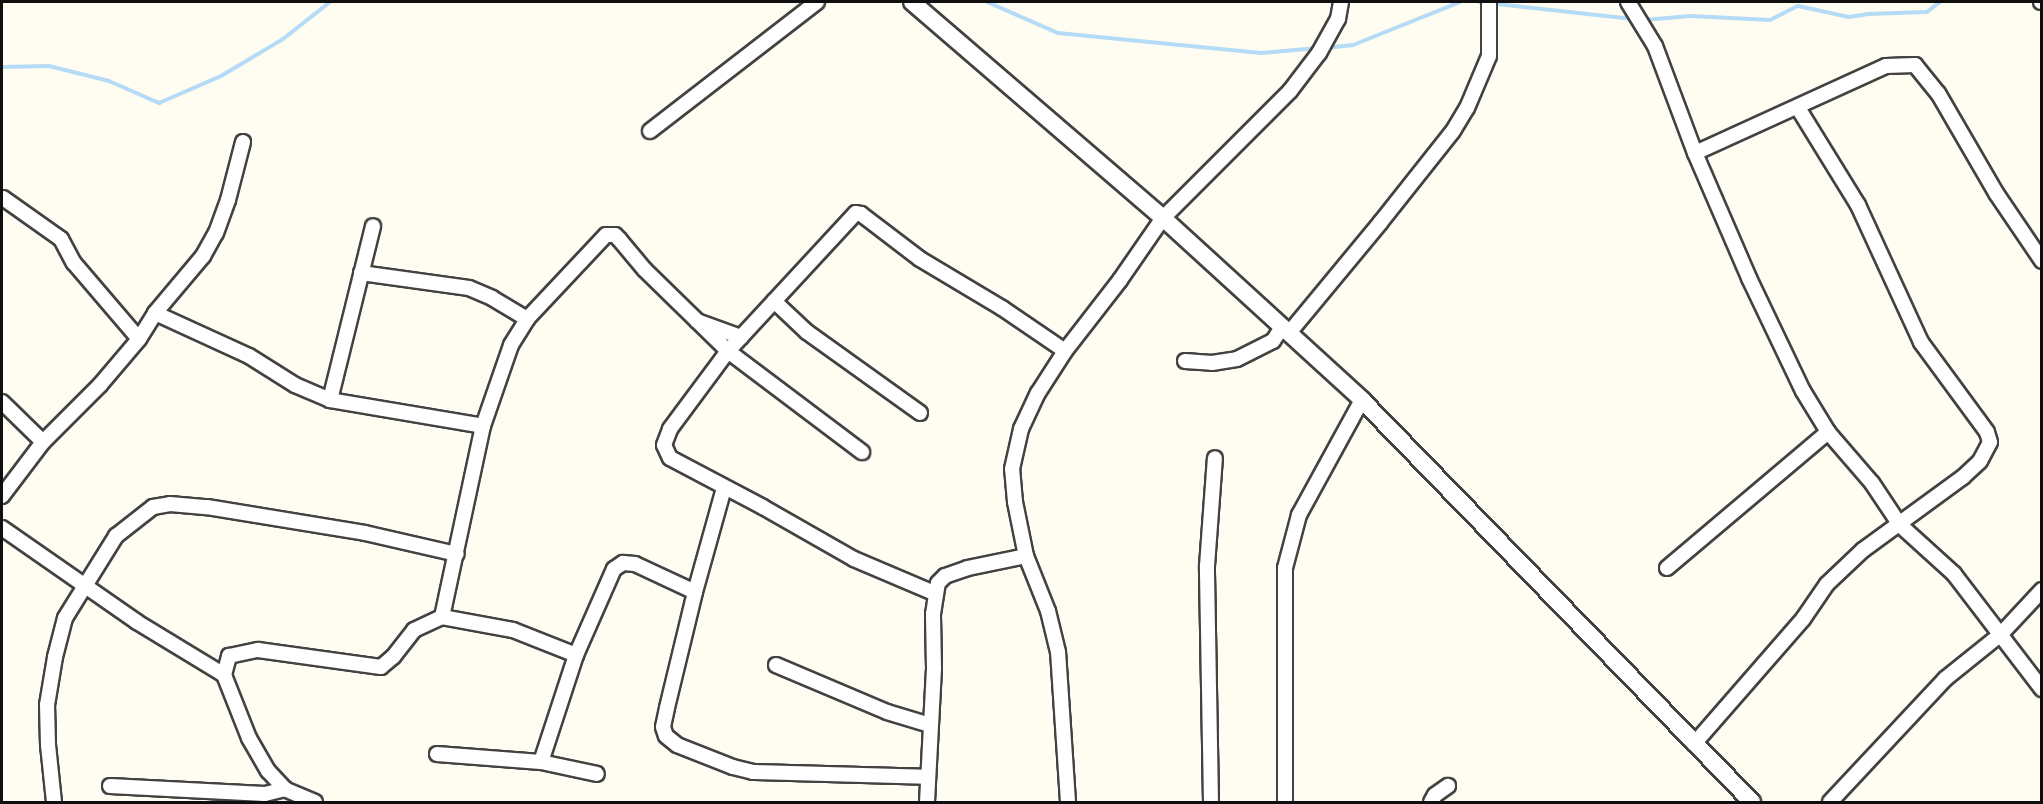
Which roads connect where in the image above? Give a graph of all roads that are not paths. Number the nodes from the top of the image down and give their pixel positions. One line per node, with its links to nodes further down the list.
1 (817, 2): 7 (street)
2 (912, 2): 11 (street)
3 (1341, 2): 11 (street)
4 (1489, 2): 19 (street)
5 (1632, 7): 9 (street)
6 (1798, 108): 9 (street); 13 (street); 36 (street)
7 (650, 131)
8 (243, 142): 16 (street)
9 (1695, 153): 30 (street)
10 (3, 198): 21 (street)
11 (1162, 218): 19 (street); 23 (street)
12 (373, 226): 14 (street)
13 (2042, 261)
14 (361, 273): 17 (street); 25 (street)
15 (774, 301): 20 (street); 23 (street); 28 (street)
16 (155, 313): 21 (street); 25 (street)
17 (527, 319): 18 (street); 29 (street)
18 (695, 321): 20 (street); 22 (street)
19 (1286, 330): 24 (street); 26 (street)
20 (741, 337): 22 (street)
21 (139, 339): 31 (street)
22 (728, 351): 32 (street); 34 (street)
23 (1065, 351): 39 (street)
24 (1185, 362)
25 (330, 400): 29 (street)
26 (1362, 400): 52 (street); 65 (street)
27 (2, 402): 31 (street)
28 (920, 413)
29 (483, 426): 38 (street)
30 (1828, 432): 36 (street); 40 (street)
31 (43, 442): 35 (street)
32 (861, 452)
33 (1215, 458): 64 (street)
34 (724, 488): 43 (street); 44 (street)
35 (2, 496)
36 (1900, 525): 46 (street); 52 (street)
37 (2, 528): 41 (street)
38 (457, 554): 41 (street); 45 (street)
39 (1026, 556): 44 (street); 63 (street)
40 (1667, 568)
41 (84, 585): 49 (street); 60 (street)
42 (2042, 590): 46 (street)
43 (695, 592): 47 (street); 56 (street)
44 (934, 593): 51 (street)
45 (442, 617): 47 (street); 49 (street)
46 (2001, 634): 50 (street); 68 (street)
47 (576, 655): 54 (street)
48 (776, 665): 51 (street)
49 (224, 675): 59 (street)
50 (2042, 689)
51 (930, 726): 56 (street)
52 (1694, 744): 67 (street)
53 (437, 754): 54 (street)
54 (541, 762): 55 (street)
55 (597, 774)
56 (927, 777): 62 (street)
57 (111, 786): 59 (street)
58 (1448, 786): 66 (street)
59 (292, 795): 61 (street)
60 (54, 802)
61 (315, 802)
62 (927, 802)
63 (1068, 802)
64 (1210, 802)
65 (1285, 802)
66 (1431, 802)
67 (1752, 802)
68 (1830, 802)

